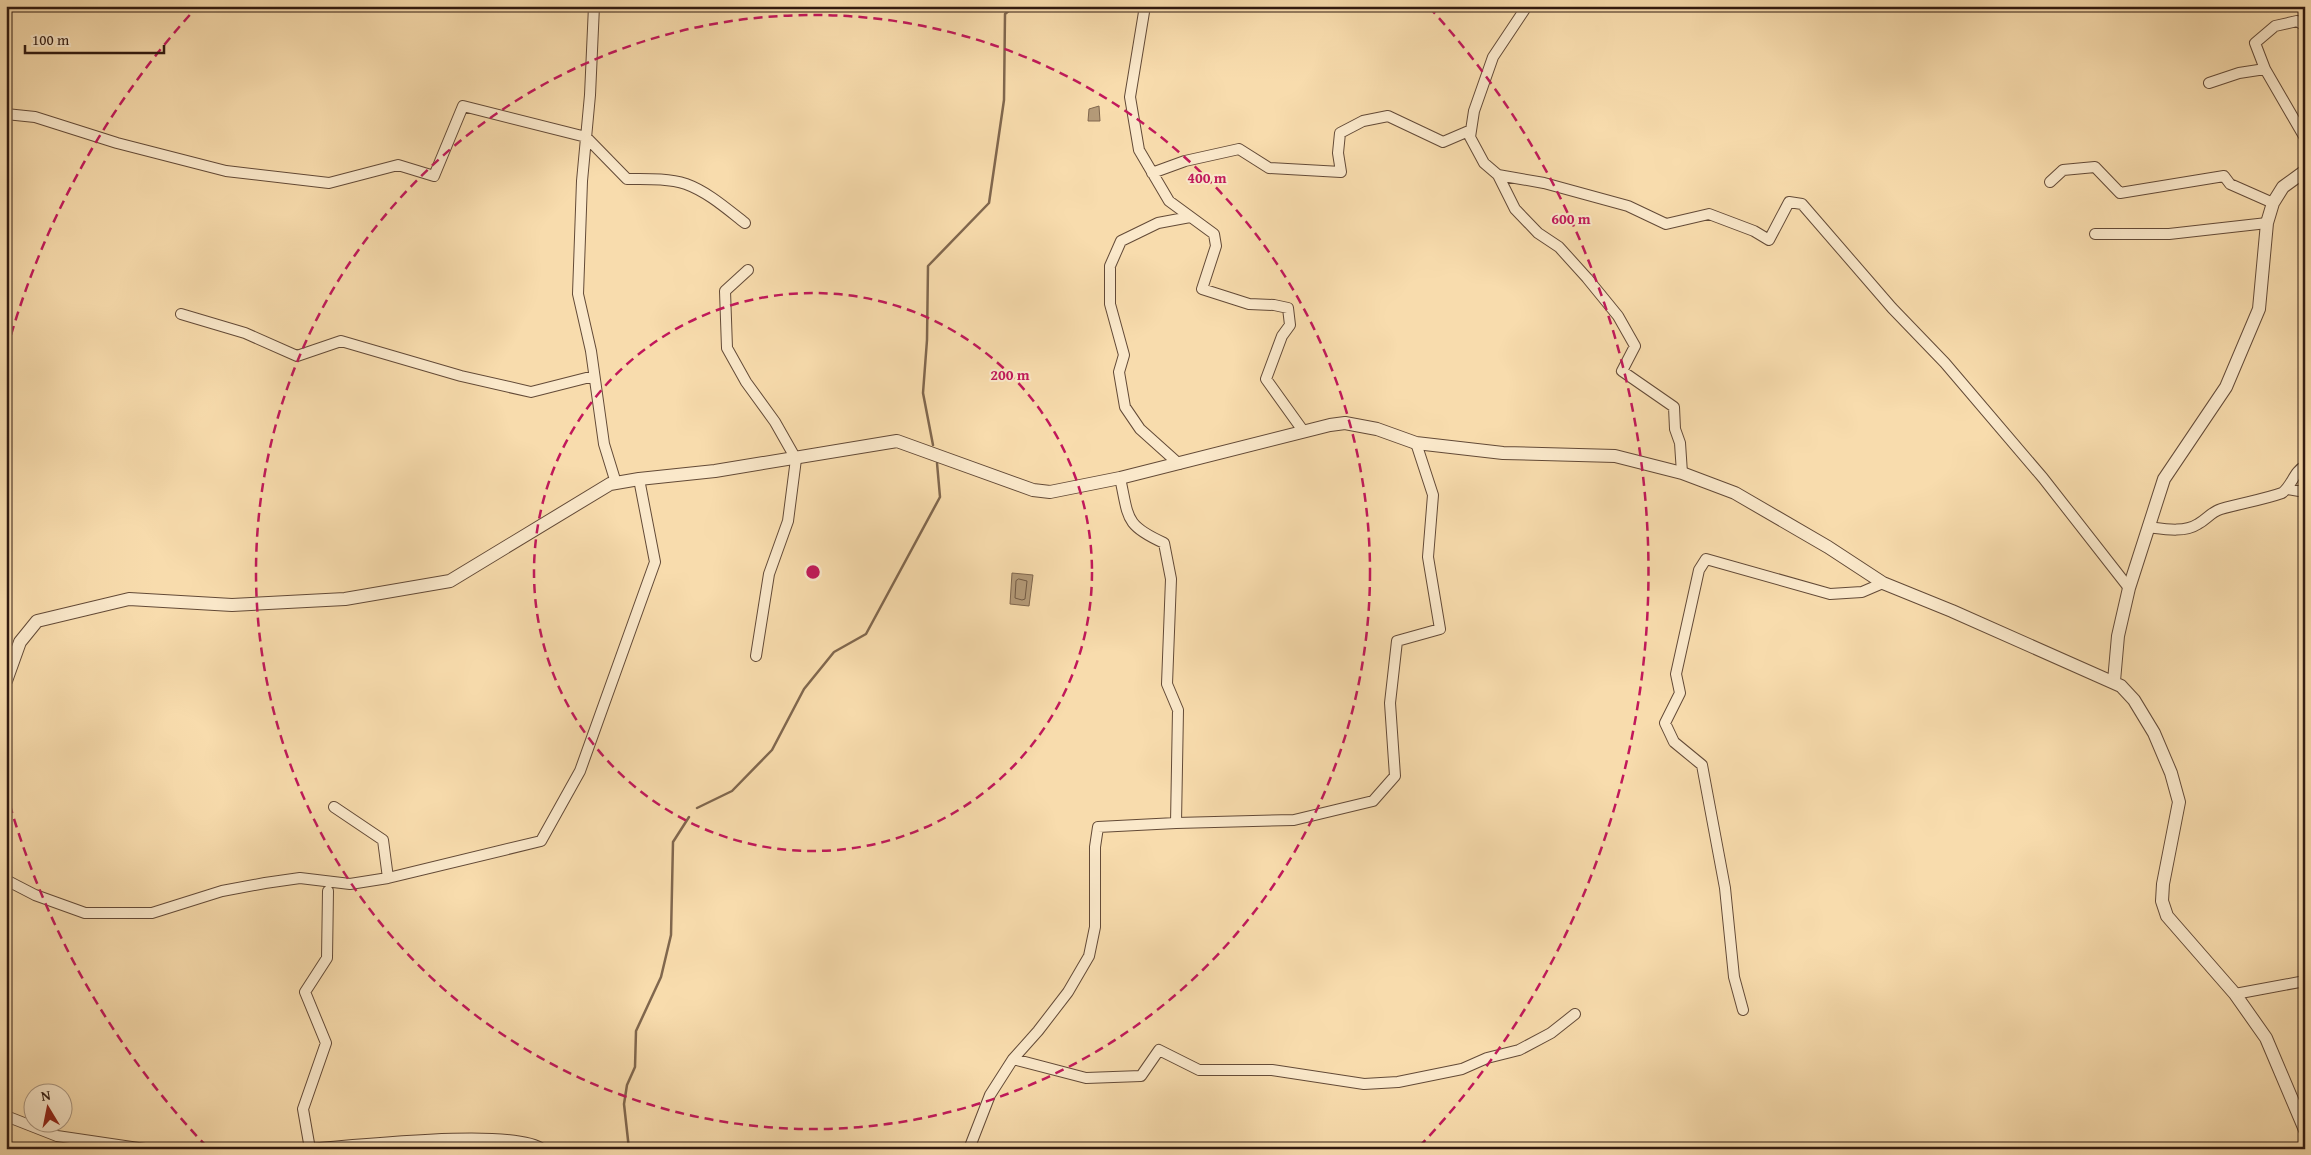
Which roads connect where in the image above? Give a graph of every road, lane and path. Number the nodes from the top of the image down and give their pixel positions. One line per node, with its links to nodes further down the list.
1 (594, 6): 9 (street)
2 (1146, 6): 12 (street)
3 (1527, 6): 8 (street)
4 (2305, 26): 5 (street)
5 (2265, 69): 6 (street); 10 (street)
6 (2209, 83)
7 (6, 114): 9 (street)
8 (1471, 130): 12 (street); 13 (street)
9 (586, 137): 17 (street); 22 (street)
10 (2305, 138)
11 (2305, 171): 15 (street)
12 (1152, 173): 16 (street)
13 (1498, 175): 28 (street); 36 (street)
14 (2050, 182): 15 (street)
15 (2272, 203): 18 (street)
16 (1190, 217): 23 (street); 26 (street)
17 (745, 223)
18 (2267, 223): 19 (street); 34 (street)
19 (2095, 234)
20 (748, 270): 25 (street)
21 (181, 314): 22 (street)
22 (594, 376): 31 (street)
23 (1304, 432): 24 (street); 26 (street)
24 (1416, 443): 28 (street); 41 (street)
25 (796, 459): 29 (street); 30 (street); 37 (street)
26 (1180, 464): 29 (street)
27 (2305, 466): 32 (street)
28 (1682, 473): 35 (street)
29 (1120, 478): 41 (street)
30 (639, 479): 31 (street); 42 (street)
31 (616, 483): 38 (street)
32 (2288, 489): 33 (street); 34 (street)
33 (2305, 492)
34 (2148, 527): 36 (street)
35 (1883, 584): 39 (street); 47 (street)
36 (2129, 588): 39 (street)
37 (756, 656)
38 (6, 681)
39 (2114, 681): 46 (street)
40 (334, 807): 42 (street)
41 (1176, 823): 49 (street)
42 (388, 878): 43 (street)
43 (6, 880)
44 (328, 891): 53 (street)
45 (2305, 982): 46 (street)
46 (2235, 994): 51 (street)
47 (1743, 1010)
48 (1575, 1014): 49 (street)
49 (1013, 1059): 55 (street)
50 (6, 1116): 52 (street)
51 (2305, 1130)
52 (145, 1149)
53 (309, 1149): 54 (street)
54 (542, 1149)
55 (969, 1149)

